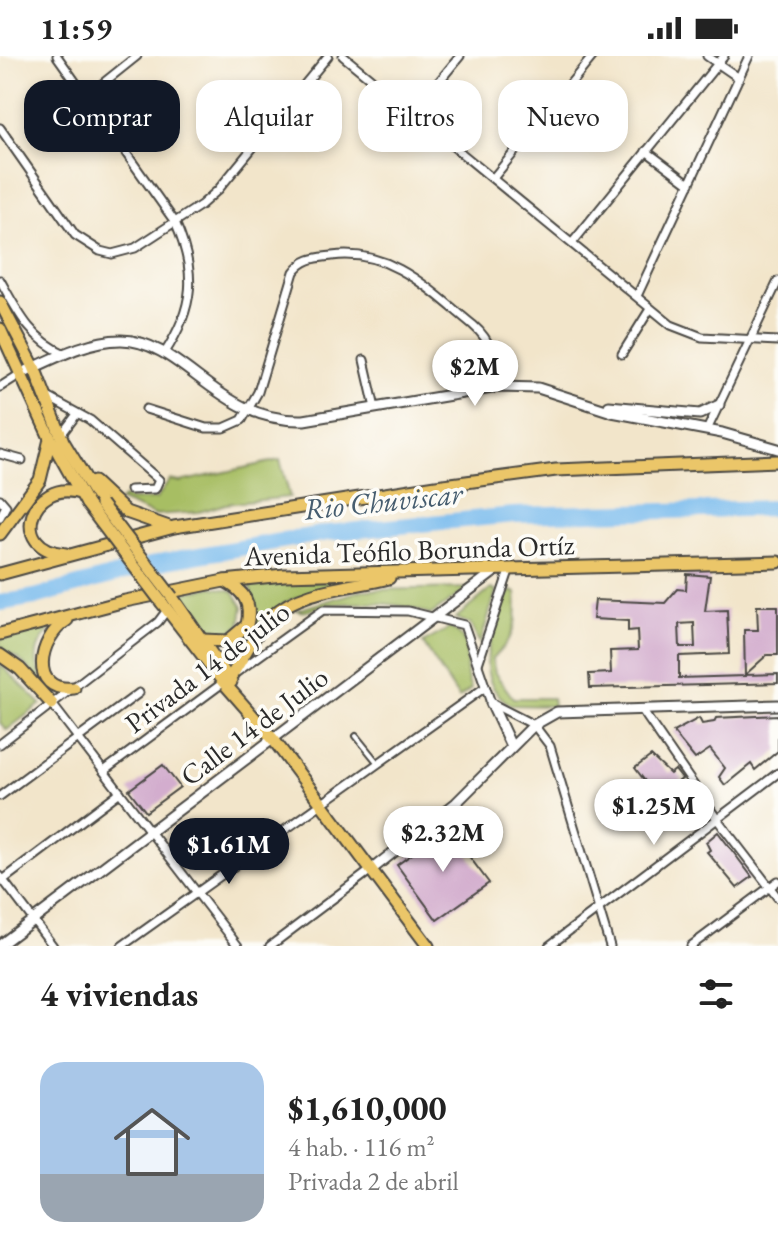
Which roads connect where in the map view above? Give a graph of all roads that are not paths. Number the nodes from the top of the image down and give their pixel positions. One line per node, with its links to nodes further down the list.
1 (57, 56): 12 (street)
2 (137, 56): 13 (street)
3 (328, 56): 22 (street)
4 (343, 56): 14 (street)
5 (460, 56): 15 (street)
6 (593, 56): 20 (street)
7 (707, 56): 10 (street)
8 (724, 56): 10 (street)
9 (749, 56): 11 (street)
10 (717, 64): 11 (street); 17 (street)
11 (739, 78): 21 (street)
12 (75, 80)
13 (107, 80)
14 (373, 80)
15 (440, 80)
16 (0, 128): 22 (street)
17 (646, 151): 21 (street); 23 (street)
18 (126, 152): 22 (street)
19 (463, 152): 20 (street)
20 (494, 177): 23 (street)
21 (690, 184): 26 (street)
22 (175, 222): 33 (street)
23 (573, 242): 26 (street)
24 (0, 280): 32 (street)
25 (778, 281): 30 (street)
26 (637, 296): 28 (street)
27 (0, 302): 36 (main road)
28 (650, 309): 30 (street); 34 (street)
29 (0, 329): 37 (main road)
30 (750, 341): 31 (street); 41 (street)
31 (778, 341)
32 (65, 354): 33 (street); 36 (street)
33 (164, 354): 45 (street)
34 (622, 354)
35 (364, 360): 43 (street)
36 (34, 367): 37 (street); 40 (main road)
37 (22, 373): 38 (street); 48 (main road)
38 (0, 387)
39 (498, 387): 42 (street); 43 (street); 45 (street)
40 (44, 395): 46 (street); 48 (main road)
41 (719, 405): 42 (street); 47 (street)
42 (589, 406): 47 (street)
43 (375, 408): 45 (street)
44 (146, 409): 45 (street)
45 (249, 412)
46 (77, 414): 48 (street); 53 (street)
47 (707, 430): 49 (street)
48 (58, 438): 54 (main road); 57 (main road); 58 (main road); 66 (main road, bridge)
49 (778, 449)
50 (0, 454): 51 (street)
51 (22, 460)
52 (778, 461): 57 (main road, Avenida Teófilo Borunda Ortíz)
53 (130, 490)
54 (80, 493): 59 (main road); 66 (main road, bridge)
55 (1, 499): 56 (street)
56 (0, 517)
57 (174, 527): 59 (main road, Avenida Teófilo Borunda Ortíz)
58 (0, 534)
59 (74, 555): 63 (main road, Avenida Teófilo Borunda Ortíz)
60 (778, 562): 62 (main road, Avenida Teófilo Borunda Ortíz)
61 (495, 571): 62 (main road, Avenida Teófilo Borunda Ortíz); 64 (main road, Avenida Teófilo Borunda Ortíz); 68 (street, Calle 14 de Julio)
62 (509, 571): 72 (street)
63 (0, 574)
64 (408, 574): 65 (main road, Avenida Teófilo Borunda Ortíz); 73 (main road)
65 (224, 581): 67 (main road, Avenida Teófilo Borunda Ortíz); 70 (main road)
66 (167, 603): 70 (main road); 73 (main road); 74 (street)
67 (78, 613): 69 (main road, Avenida Teófilo Borunda Ortíz); 74 (main road)
68 (435, 617): 72 (street); 73 (street, Privada 14 de julio); 84 (street, Calle 14 de Julio)
69 (0, 634)
70 (203, 640): 73 (main road)
71 (0, 655): 78 (main road)
72 (477, 666): 75 (street)
73 (229, 684): 84 (main road); 88 (street, Privada 14 de julio)
74 (74, 688): 78 (street)
75 (484, 688): 77 (street); 87 (street)
76 (139, 693): 83 (street)
77 (491, 703): 81 (street); 86 (street)
78 (52, 704): 83 (street); 85 (street)
79 (778, 705): 80 (street)
80 (642, 710): 81 (street); 93 (street)
81 (534, 725): 86 (street); 101 (street)
82 (356, 736): 87 (lane)
83 (78, 738): 88 (street); 91 (street)
84 (273, 739): 92 (main road); 94 (street, Calle 14 de Julio)
85 (0, 744)
86 (511, 746): 95 (street)
87 (377, 762): 92 (street)
88 (104, 771): 90 (street)
89 (778, 773): 93 (street)
90 (120, 792): 94 (street); 96 (street)
91 (0, 796)
92 (320, 803): 95 (main road); 99 (street)
93 (717, 819): 98 (street); 101 (street)
94 (150, 832): 99 (street); 102 (street, Calle 14 de Julio)
95 (371, 870): 107 (street); 108 (main road)
96 (2, 878): 102 (street)
97 (778, 881): 98 (street)
98 (770, 887): 100 (street); 111 (street)
99 (196, 891): 105 (street); 106 (street)
100 (778, 898)
101 (598, 908): 109 (street); 110 (street)
102 (33, 920): 103 (street, Calle 14 de Julio); 104 (street)
103 (0, 945)
104 (53, 946)
105 (122, 946)
106 (238, 946)
107 (270, 946)
108 (428, 946)
109 (549, 946)
110 (610, 946)
111 (691, 946)

